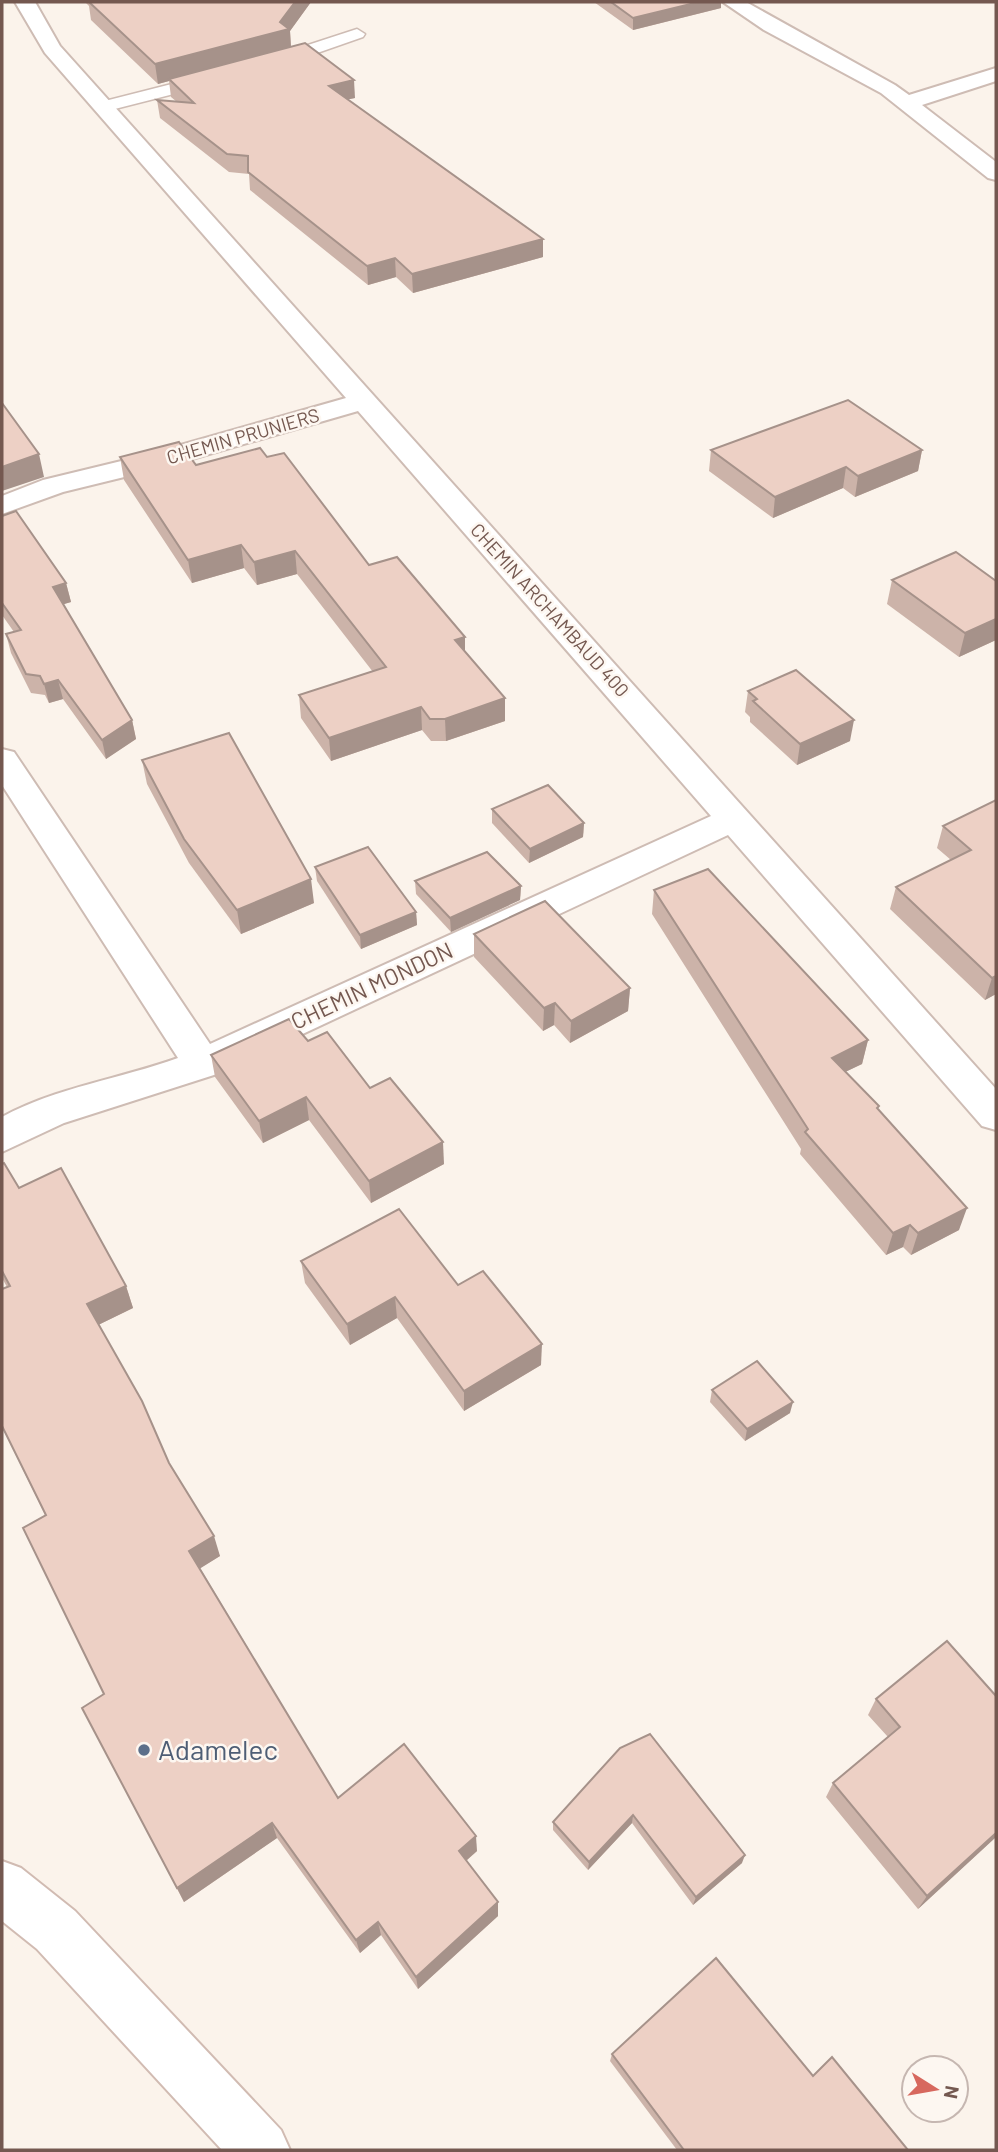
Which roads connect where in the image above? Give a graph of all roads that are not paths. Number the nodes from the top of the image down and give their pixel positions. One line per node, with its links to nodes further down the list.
1 (25, 2): 8 (street, CHEMIN ARCHAMBAUD 400)
2 (733, 2): 7 (street)
3 (357, 34): 4 (lane)
4 (258, 66)
5 (233, 73): 8 (lane)
6 (996, 74): 7 (street)
7 (907, 103): 9 (street)
8 (103, 107): 10 (street, CHEMIN ARCHAMBAUD 400)
9 (996, 173)
10 (365, 401): 11 (street, CHEMIN PRUNIERS); 13 (street, CHEMIN ARCHAMBAUD 400)
11 (2, 506)
12 (2, 760): 14 (street)
13 (736, 818): 14 (street, CHEMIN MONDON); 15 (street, CHEMIN ARCHAMBAUD 400)
14 (203, 1064): 16 (street, CHEMIN MONDON)
15 (996, 1115)
16 (2, 1136)
17 (2, 1887): 18 (street)
18 (261, 2150)

